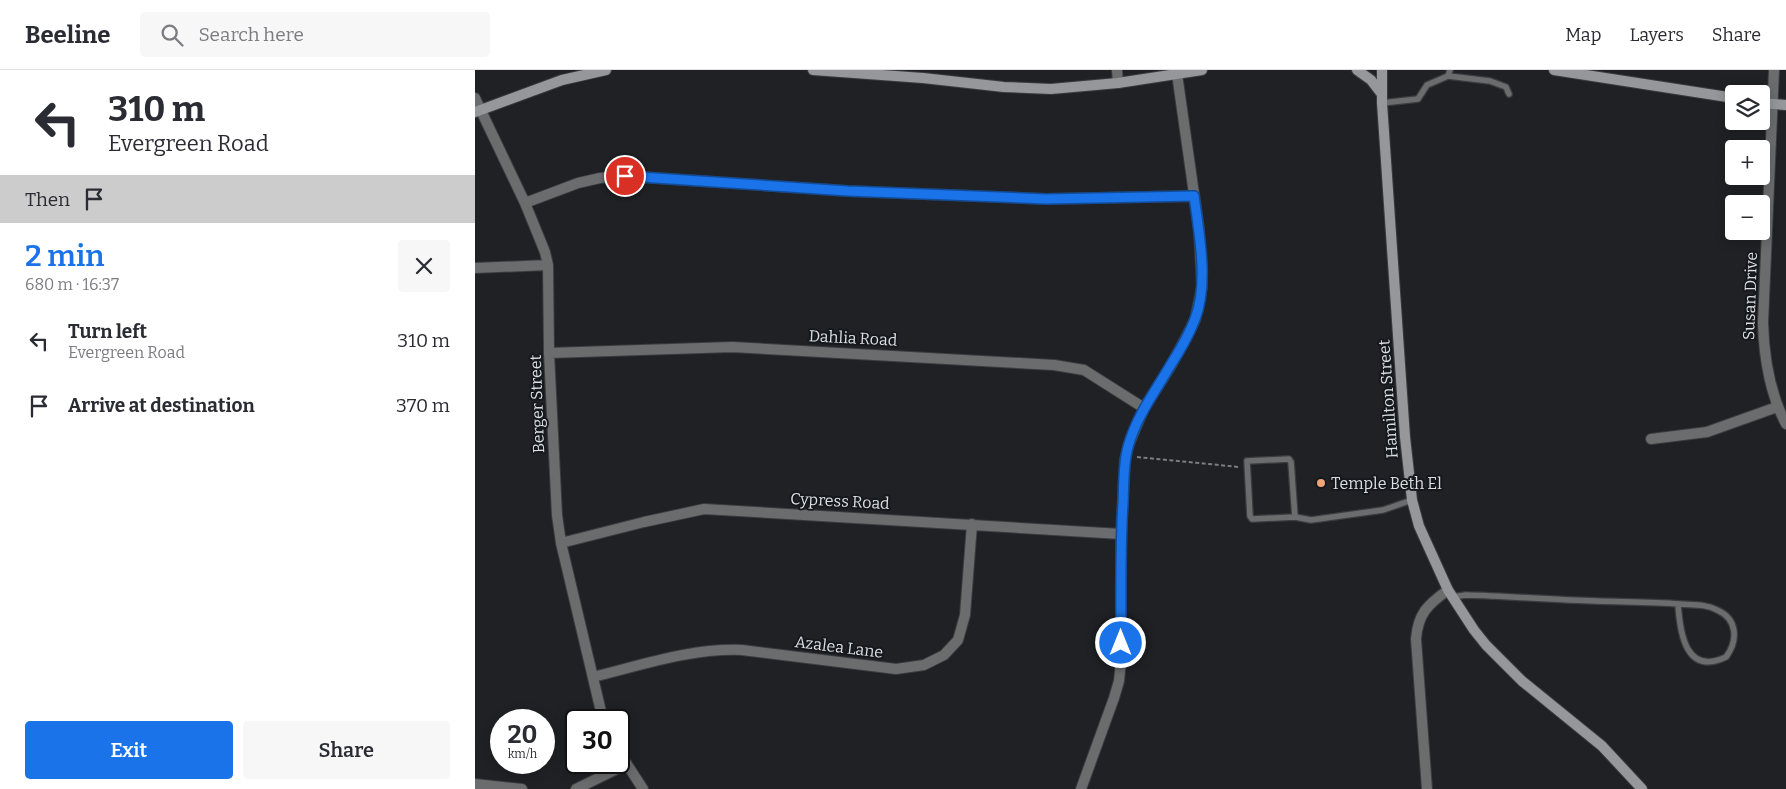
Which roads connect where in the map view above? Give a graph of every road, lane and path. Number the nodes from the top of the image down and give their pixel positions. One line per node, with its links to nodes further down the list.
1 (606, 70): 19 (main road)
2 (813, 70): 11 (main road)
3 (1117, 70): 11 (street)
4 (1202, 70): 10 (main road)
5 (1357, 70): 15 (main road)
6 (1381, 70): 15 (main road, Hamilton Street)
7 (1554, 70): 13 (main road)
8 (1774, 70): 17 (street, Susan Drive)
9 (1449, 73): 12 (lane); 15 (lane)
10 (1177, 74): 11 (main road); 20 (street)
11 (1118, 83)
12 (1509, 94)
13 (1725, 97)
14 (475, 98): 19 (street, Berger Street)
15 (1381, 98): 31 (main road, Hamilton Street)
16 (1770, 104): 17 (main road)
17 (1773, 104): 18 (main road); 25 (street, Susan Drive)
18 (1786, 105)
19 (478, 110): 21 (street, Berger Street)
20 (1194, 196): 21 (street); 26 (street)
21 (525, 203): 22 (street, Berger Street)
22 (548, 265): 23 (street); 24 (street, Berger Street)
23 (475, 268)
24 (549, 353): 26 (street, Dahlia Road); 35 (street, Berger Street)
25 (1777, 407): 27 (street, Susan Drive); 28 (street)
26 (1144, 408): 34 (street)
27 (1786, 424)
28 (1651, 439)
29 (1137, 457): 30 (path)
30 (1246, 467): 32 (lane); 32 (lane)
31 (1413, 500): 32 (lane); 36 (main road, Hamilton Street)
32 (1295, 517)
33 (972, 524): 34 (street, Cypress Road); 35 (street, Cypress Road); 38 (street, Azalea Lane)
34 (1121, 534): 46 (street)
35 (561, 543): 38 (street, Berger Street)
36 (1450, 594): 37 (lane); 47 (street); 48 (main road, Hamilton Street)
37 (1678, 604): 37 (lane)
38 (593, 677): 39 (street, Berger Street)
39 (600, 709)
40 (630, 769): 45 (street)
41 (607, 774): 44 (street)
42 (475, 784): 43 (street)
43 (522, 789)
44 (576, 789)
45 (643, 789)
46 (1081, 789)
47 (1427, 789)
48 (1642, 789)

